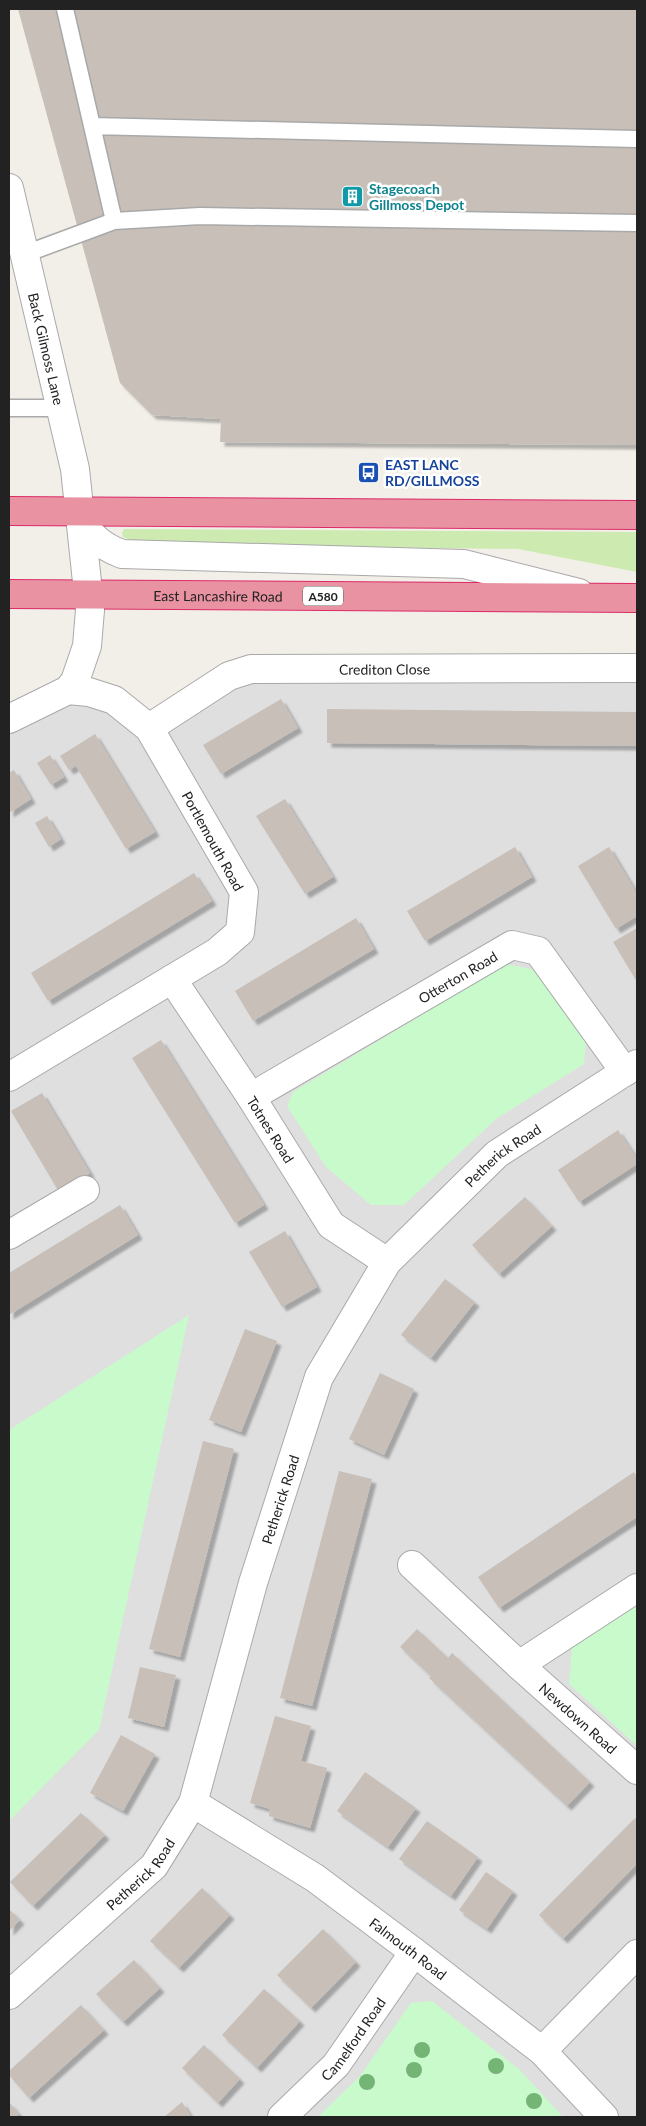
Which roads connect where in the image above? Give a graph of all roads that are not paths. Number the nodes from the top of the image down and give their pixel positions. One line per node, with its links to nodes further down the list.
1 (64, 9): 2 (lane)
2 (92, 126): 3 (lane); 5 (lane)
3 (637, 139)
4 (9, 188): 7 (street, Back Gilmoss Lane)
5 (114, 221): 6 (lane); 7 (lane)
6 (637, 223)
7 (25, 254): 9 (street, Back Gilmoss Lane)
8 (9, 408): 9 (lane)
9 (61, 408): 11 (street, Back Gilmoss Lane)
10 (9, 511): 11 (highway)
11 (80, 511): 12 (highway); 14 (street, Back Gilmoss Lane); 15 (street)
12 (637, 515)
13 (9, 594): 14 (highway, East Lancashire Road / A580)
14 (89, 594): 15 (highway, East Lancashire Road / A580); 18 (street, Back Gilmoss Lane)
15 (600, 598): 16 (highway, East Lancashire Road / A580)
16 (637, 598)
17 (637, 668): 20 (street, Crediton Close)
18 (68, 690): 19 (street); 20 (street, Portlemouth Road)
19 (9, 719)
20 (149, 728): 21 (street, Portlemouth Road)
21 (172, 979): 23 (street, Portlemouth Road); 24 (street, Totnes Road)
22 (631, 1068): 24 (street, Otterton Road); 27 (street, Petherick Road)
23 (9, 1077)
24 (251, 1097): 27 (street, Totnes Road)
25 (85, 1190): 26 (street)
26 (12, 1226)
27 (387, 1262): 32 (street, Petherick Road)
28 (412, 1565): 30 (street, Newdown Road)
29 (637, 1588): 30 (street)
30 (519, 1665): 31 (street, Newdown Road)
31 (637, 1770)
32 (193, 1803): 33 (street, Falmouth Road); 35 (street, Petherick Road)
33 (414, 1952): 36 (street, Falmouth Road); 37 (street, Camelford Road)
34 (637, 1954): 36 (street)
35 (9, 1995)
36 (542, 2051): 38 (street, Falmouth Road)
37 (282, 2117)
38 (604, 2117)

